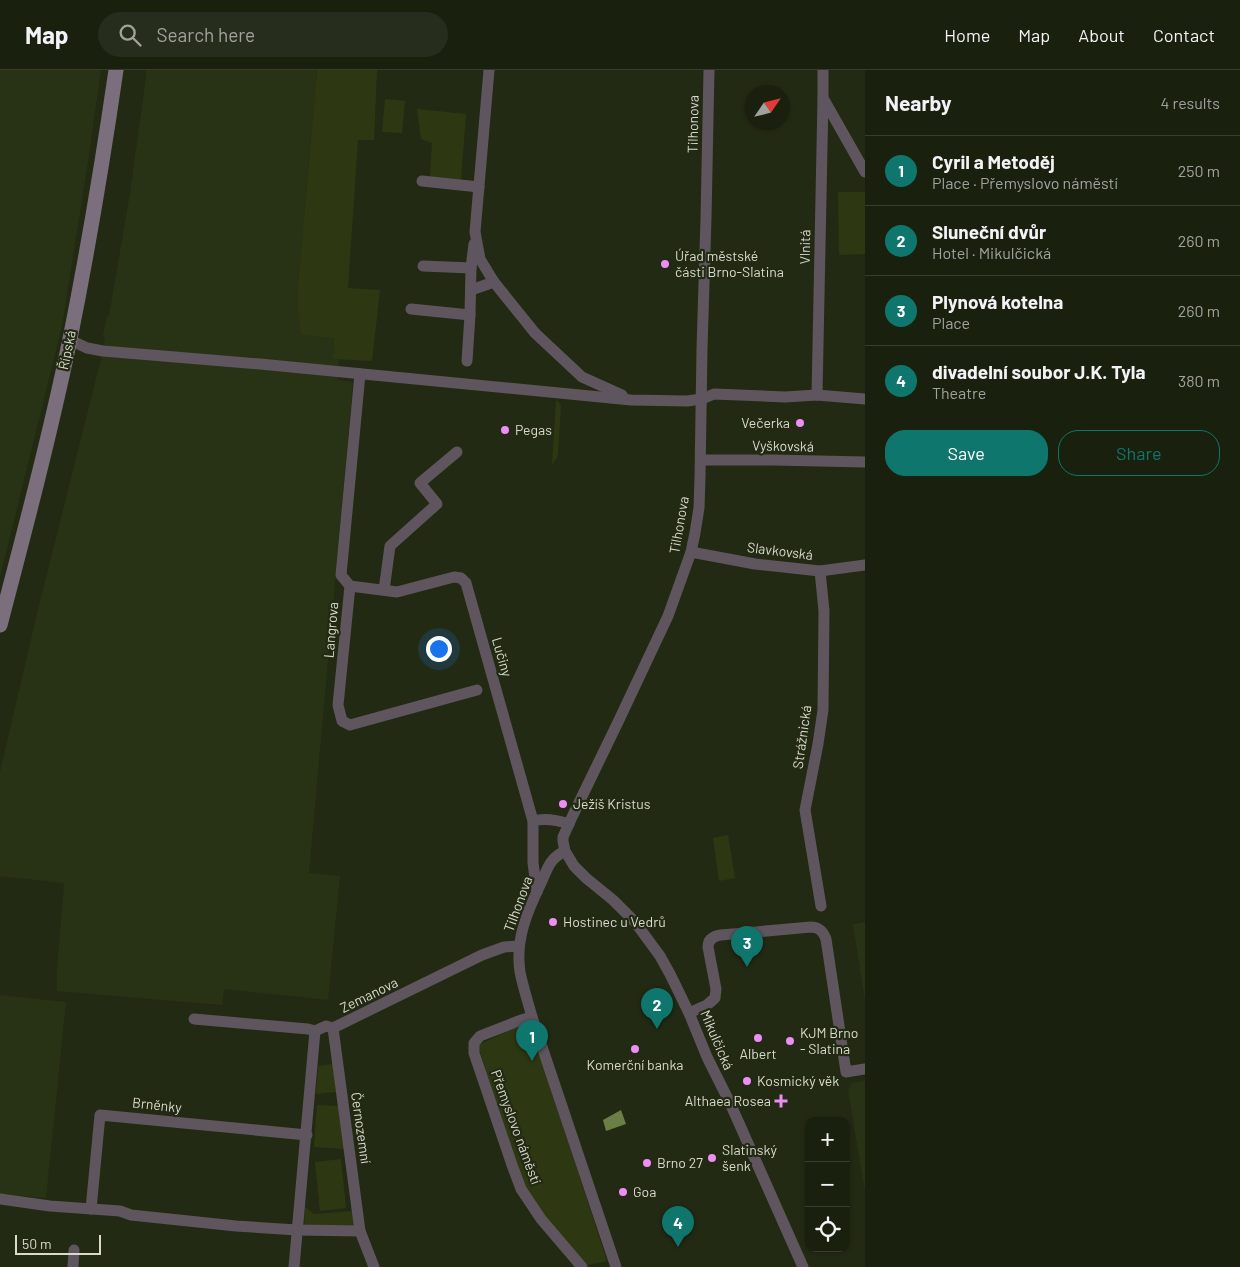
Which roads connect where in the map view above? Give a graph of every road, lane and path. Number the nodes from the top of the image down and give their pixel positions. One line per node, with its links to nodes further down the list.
1 (116, 70): 16 (street, Řípská)
2 (490, 70): 8 (street)
3 (709, 70): 20 (street, Tilhonova)
4 (823, 70): 5 (street, Vlnitá)
5 (823, 98): 6 (street, Vlnitá); 19 (street, Vlnitá)
6 (865, 172)
7 (422, 181): 8 (street)
8 (479, 187): 9 (street)
9 (475, 232): 11 (street); 12 (street)
10 (423, 266): 11 (street)
11 (471, 268): 13 (street)
12 (494, 282): 13 (street); 22 (street)
13 (471, 290): 15 (street)
14 (411, 309): 15 (street)
15 (470, 315): 17 (street)
16 (70, 340): 18 (street); 31 (street, Řípská)
17 (467, 361)
18 (360, 374): 22 (street); 29 (street, Langrova)
19 (817, 395): 20 (street); 21 (street)
20 (702, 399): 22 (street); 24 (street, Tilhonova)
21 (865, 399)
22 (631, 400)
23 (457, 452): 30 (street)
24 (700, 460): 25 (street, Vyškovská); 26 (street, Tilhonova)
25 (865, 462)
26 (691, 552): 28 (street, Slavkovská); 34 (street, Tilhonova)
27 (865, 565): 28 (street, Slavkovská)
28 (820, 571): 37 (street, Strážnická)
29 (350, 586): 30 (street, Lučiny); 32 (street, Langrova)
30 (384, 590): 33 (street, Lučiny)
31 (0, 625)
32 (478, 690)
33 (533, 821): 34 (street); 36 (street, Lučiny)
34 (568, 824): 35 (street, Tilhonova)
35 (565, 851): 36 (street, Tilhonova); 39 (street, Mikulčická)
36 (536, 892): 38 (street, Tilhonova)
37 (821, 906)
38 (519, 946): 40 (street); 42 (street, Zemanova)
39 (689, 1013): 44 (street); 56 (street, Mikulčická)
40 (532, 1017): 54 (street, Přemyslovo náměstí); 55 (street)
41 (194, 1019): 43 (street, Zemanova)
42 (333, 1028): 43 (street, Zemanova); 49 (street, Černozemní)
43 (315, 1031): 45 (street)
44 (865, 1069)
45 (306, 1135): 47 (street, Brněnky); 48 (street)
46 (0, 1199): 47 (street)
47 (91, 1209): 48 (street)
48 (297, 1230): 49 (street); 52 (street)
49 (360, 1231): 53 (street, Černozemní)
50 (74, 1250): 51 (street)
51 (73, 1267)
52 (294, 1267)
53 (374, 1267)
54 (582, 1267)
55 (616, 1267)
56 (803, 1267)

